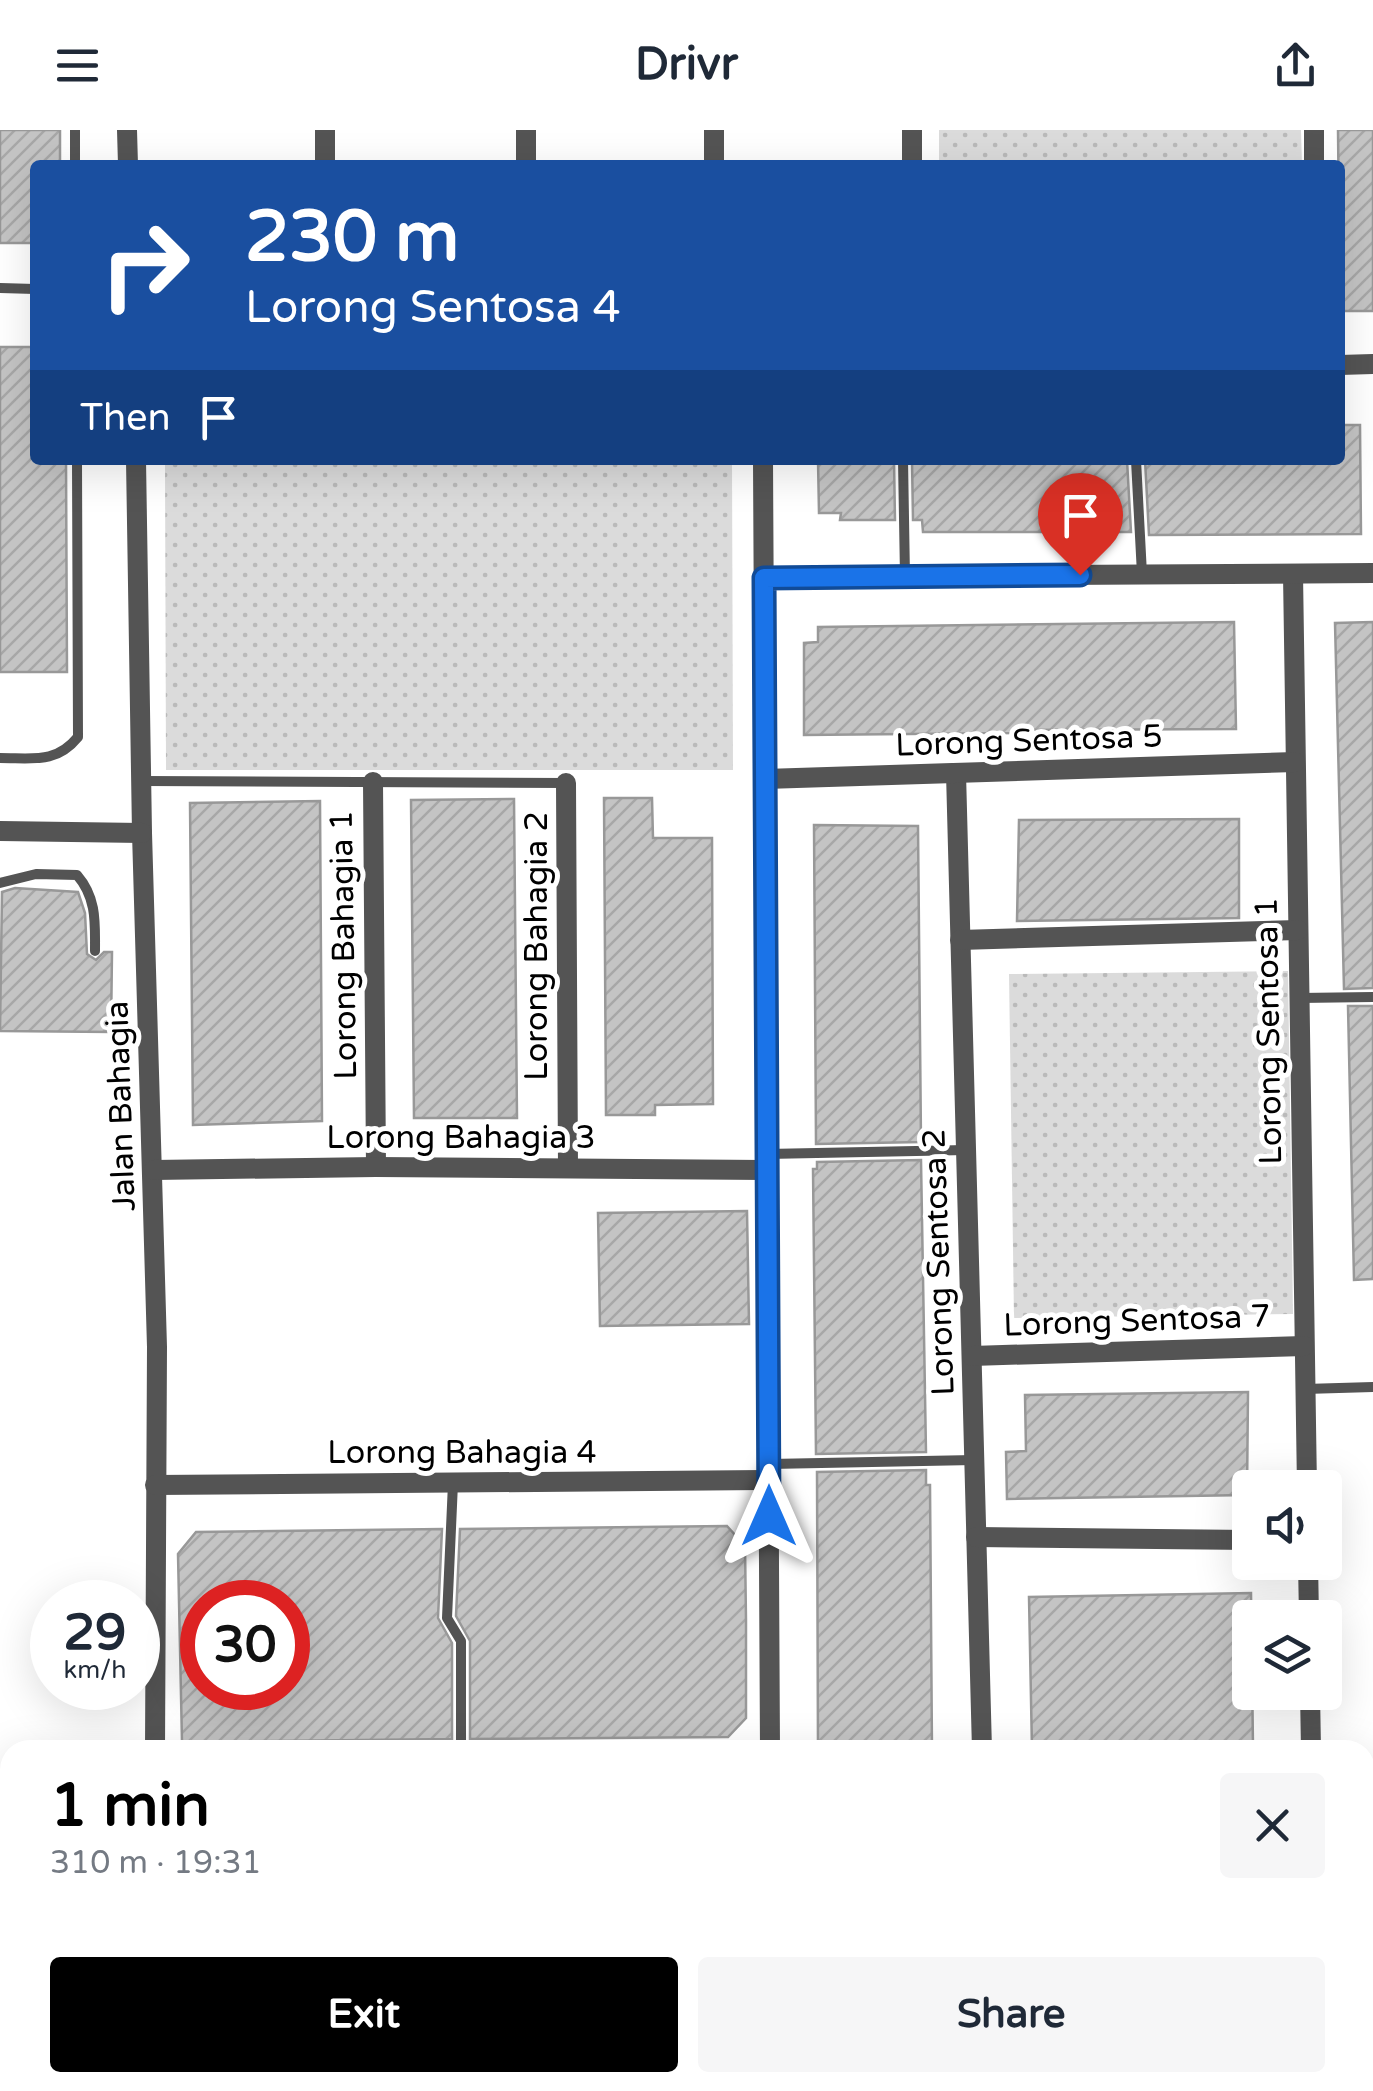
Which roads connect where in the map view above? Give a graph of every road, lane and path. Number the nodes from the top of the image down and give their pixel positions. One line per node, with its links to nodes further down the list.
1 (75, 130): 8 (lane)
2 (128, 130): 9 (street)
3 (325, 130): 10 (street)
4 (526, 130): 11 (street)
5 (714, 130): 12 (street)
6 (912, 130): 13 (street)
7 (1314, 130): 14 (street)
8 (75, 160)
9 (128, 160)
10 (324, 160)
11 (526, 160)
12 (714, 160)
13 (912, 160)
14 (1314, 160)
15 (0, 288): 16 (lane)
16 (30, 288)
17 (1345, 364): 18 (street)
18 (1373, 364)
19 (77, 465): 29 (lane)
20 (136, 465): 33 (street, Jalan Bahagia)
21 (763, 465): 28 (street)
22 (903, 465): 27 (lane)
23 (1136, 465): 26 (lane)
24 (1373, 573): 25 (street)
25 (1292, 574): 26 (street); 30 (street, Lorong Sentosa 1)
26 (1142, 575): 27 (street)
27 (905, 576): 28 (street)
28 (764, 578): 32 (street)
29 (0, 758)
30 (1295, 762): 31 (street, Lorong Sentosa 5); 39 (street, Lorong Sentosa 1)
31 (956, 773): 32 (street, Lorong Sentosa 5); 40 (street, Lorong Sentosa 2)
32 (765, 779): 45 (street)
33 (142, 781): 34 (lane); 37 (street, Jalan Bahagia)
34 (373, 782): 35 (lane); 46 (street, Lorong Bahagia 1)
35 (566, 783): 47 (street, Lorong Bahagia 2)
36 (0, 831): 37 (street)
37 (142, 833): 48 (street, Jalan Bahagia)
38 (0, 883): 41 (lane)
39 (1298, 930): 40 (street); 43 (street, Lorong Sentosa 1)
40 (960, 940): 44 (street, Lorong Sentosa 2)
41 (95, 952)
42 (1373, 996): 43 (lane)
43 (1298, 998): 49 (street, Lorong Sentosa 1)
44 (966, 1150): 45 (lane); 50 (street, Lorong Sentosa 2)
45 (767, 1162): 47 (street, Lorong Bahagia 3); 55 (street)
46 (376, 1167): 47 (street, Lorong Bahagia 3); 48 (street, Lorong Bahagia 3)
47 (568, 1168)
48 (154, 1170): 57 (street, Jalan Bahagia)
49 (1304, 1346): 50 (street, Lorong Sentosa 7); 52 (street, Lorong Sentosa 1)
50 (972, 1356): 53 (street, Lorong Sentosa 2)
51 (1373, 1387): 52 (lane)
52 (1304, 1389): 54 (street, Lorong Sentosa 1)
53 (975, 1460): 55 (lane); 58 (street, Lorong Sentosa 2)
54 (1306, 1470)
55 (769, 1472): 56 (street, Lorong Bahagia 4); 63 (street)
56 (453, 1483): 57 (street, Lorong Bahagia 4); 62 (lane)
57 (155, 1485): 61 (street, Jalan Bahagia)
58 (976, 1537): 59 (street); 64 (street, Lorong Sentosa 2)
59 (1232, 1540)
60 (1310, 1710): 65 (street)
61 (155, 1740)
62 (460, 1740)
63 (770, 1740)
64 (982, 1740)
65 (1311, 1740)

